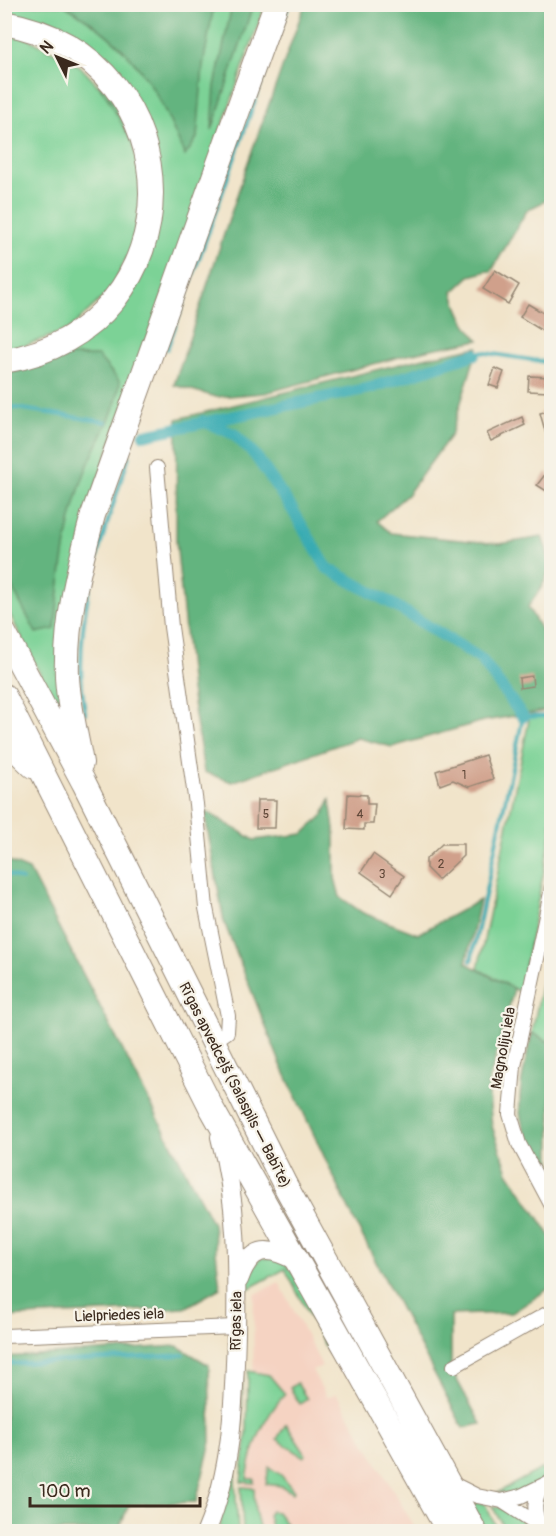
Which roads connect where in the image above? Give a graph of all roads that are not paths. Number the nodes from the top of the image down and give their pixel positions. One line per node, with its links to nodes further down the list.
1 (276, 4): 9 (highway)
2 (4, 23): 3 (highway)
3 (4, 361)
4 (157, 468): 11 (street)
5 (4, 633): 9 (highway, Rīgas apvedceļš (Salaspils — Babīte))
6 (4, 696): 8 (highway, Rīgas apvedceļš (Salaspils — Babīte))
7 (4, 738): 8 (highway)
8 (48, 780): 12 (highway, Rīgas apvedceļš (Salaspils — Babīte))
9 (84, 783): 11 (highway, Rīgas apvedceļš (Salaspils — Babīte))
10 (552, 888): 13 (street, Magnoliju iela)
11 (214, 1041): 20 (highway, Rīgas apvedceļš (Salaspils — Babīte))
12 (212, 1109): 14 (highway, Rīgas apvedceļš (Salaspils — Babīte)); 15 (main road, Rīgas iela)
13 (552, 1206)
14 (296, 1261): 15 (main road); 25 (highway, Rīgas apvedceļš (Salaspils — Babīte))
15 (237, 1287): 17 (main road, Rīgas iela)
16 (552, 1311): 19 (street)
17 (236, 1327): 18 (street, Lielpriedes iela); 24 (main road, Rīgas iela)
18 (4, 1336)
19 (454, 1366)
20 (447, 1480): 22 (street); 26 (highway, Rīgas apvedceļš (Salaspils — Babīte))
21 (547, 1483): 22 (street); 23 (street)
22 (502, 1501): 23 (street)
23 (541, 1528)
24 (206, 1532)
25 (449, 1532)
26 (475, 1532)

